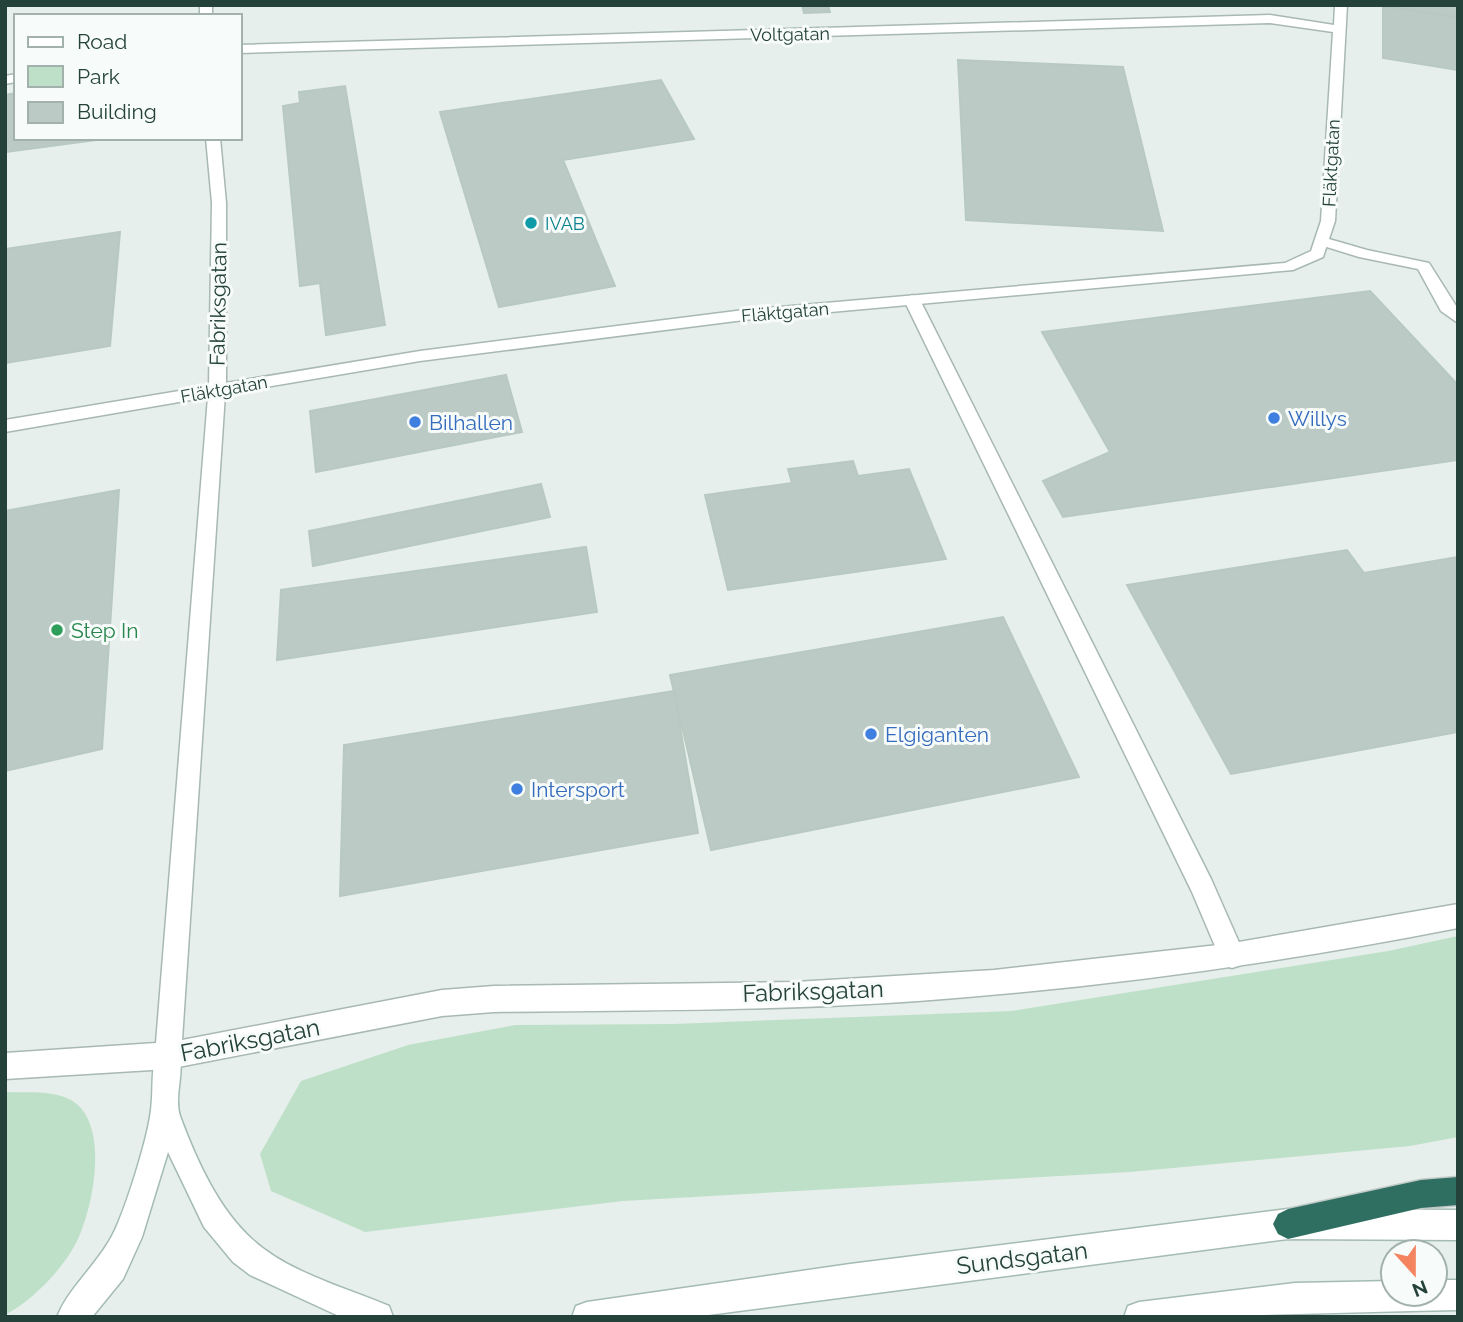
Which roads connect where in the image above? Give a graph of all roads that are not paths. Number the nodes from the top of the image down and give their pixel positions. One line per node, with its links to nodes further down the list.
1 (1340, 5): 2 (street, Fläktgatan)
2 (1339, 29): 3 (street, Voltgatan); 5 (street, Fläktgatan)
3 (242, 49)
4 (213, 140): 8 (street, Fabriksgatan)
5 (1322, 241): 6 (street, Fläktgatan); 7 (street)
6 (912, 300): 8 (street, Fläktgatan); 11 (street)
7 (1458, 318)
8 (217, 390): 9 (street, Fläktgatan); 12 (street, Fabriksgatan)
9 (5, 426)
10 (1458, 916): 11 (street, Fabriksgatan)
11 (1232, 956): 12 (street, Fabriksgatan)
12 (168, 1056): 13 (street, Fabriksgatan); 14 (street)
13 (5, 1066)
14 (165, 1112): 19 (street); 20 (street)
15 (1458, 1191): 16 (highway)
16 (1288, 1224): 17 (street, Sundsgatan); 21 (street, Sundsgatan)
17 (1458, 1225)
18 (1458, 1295): 22 (street)
19 (72, 1317)
20 (378, 1317)
21 (587, 1317)
22 (1139, 1317)

